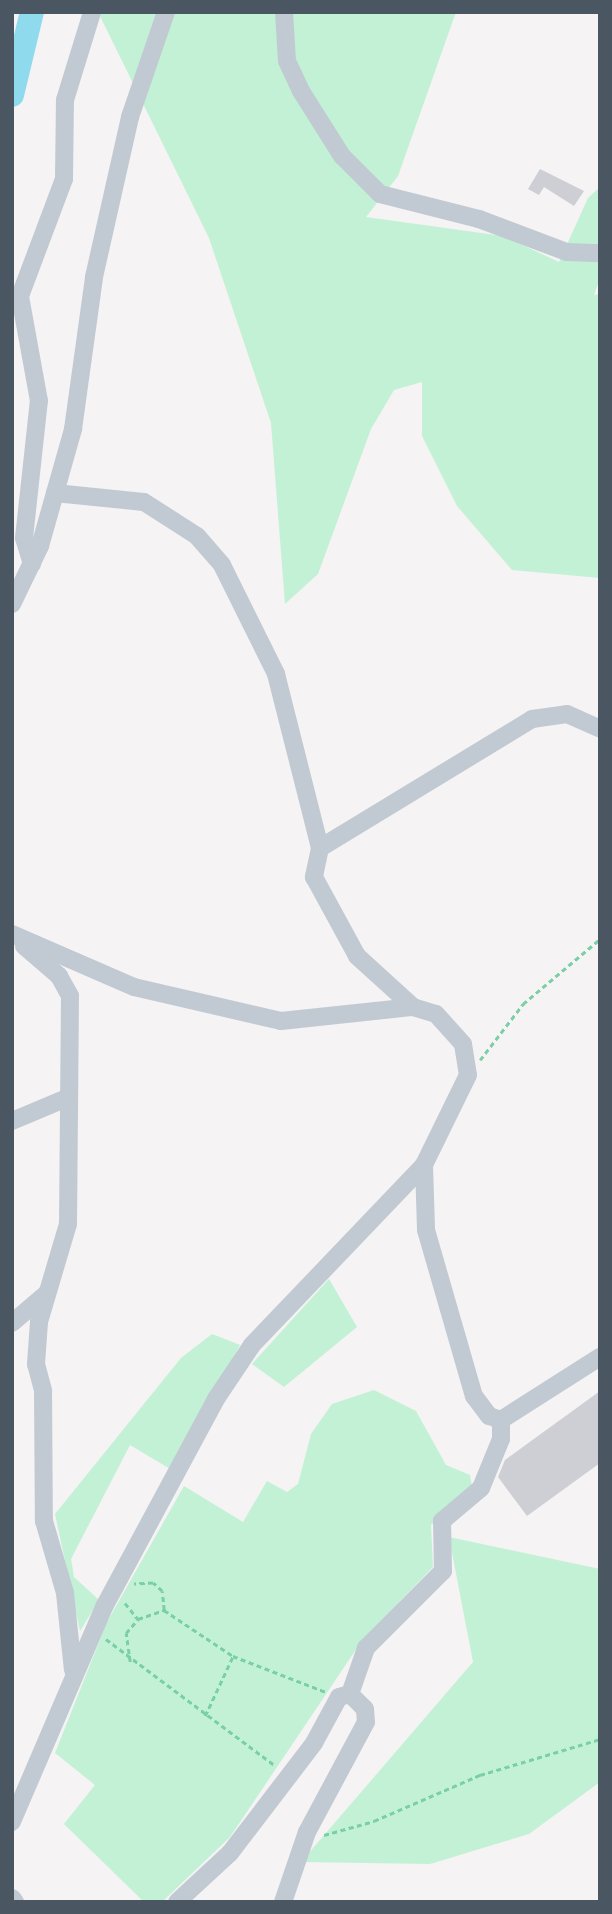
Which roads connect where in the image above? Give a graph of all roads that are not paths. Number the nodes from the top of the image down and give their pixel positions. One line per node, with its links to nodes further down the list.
1 (92, 12): 6 (street)
2 (166, 12): 5 (street)
3 (284, 12): 4 (street)
4 (600, 253)
5 (55, 493): 6 (street); 9 (street)
6 (32, 564): 7 (street)
7 (12, 604)
8 (600, 729): 9 (street)
9 (320, 848): 11 (street)
10 (12, 935): 11 (street); 12 (street)
11 (413, 1007): 14 (street)
12 (69, 1097): 13 (street); 15 (street)
13 (12, 1121)
14 (424, 1165): 18 (street); 19 (street)
15 (46, 1294): 16 (street); 19 (street)
16 (12, 1323)
17 (600, 1357): 18 (street)
18 (501, 1420): 20 (street)
19 (73, 1677): 21 (street)
20 (350, 1694): 22 (street); 23 (street)
21 (12, 1822)
22 (177, 1902)
23 (283, 1902)

